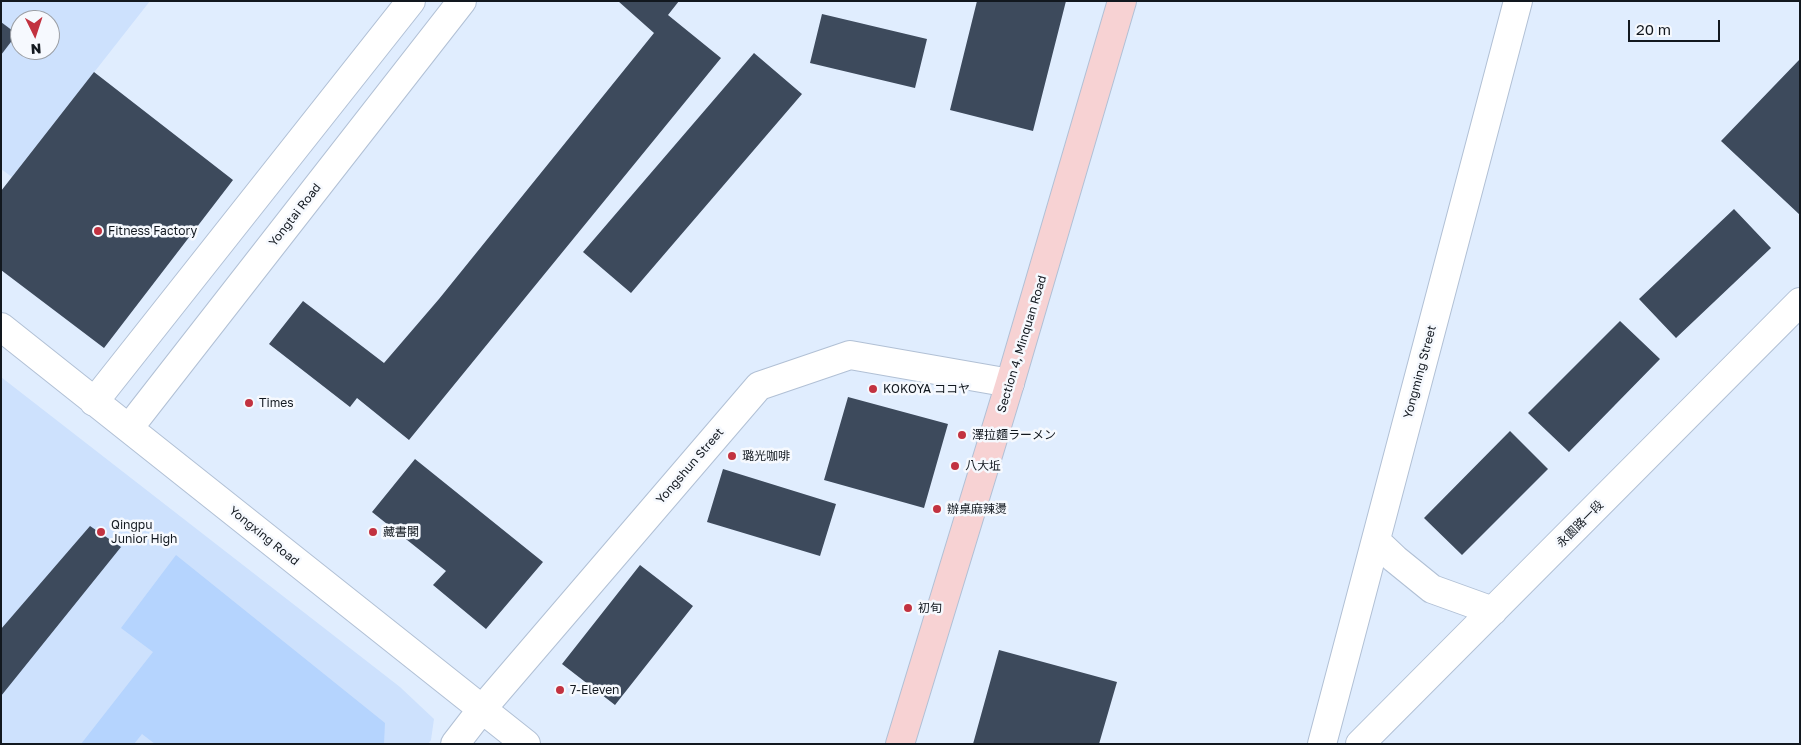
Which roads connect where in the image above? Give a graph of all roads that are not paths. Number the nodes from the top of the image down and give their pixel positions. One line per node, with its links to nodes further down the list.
1 (411, 1): 8 (street)
2 (462, 1): 9 (street, Yongtai Road)
3 (1122, 1): 7 (street, Section 4, Minquan Road)
4 (1518, 1): 10 (street, Yongming Street)
5 (1800, 302): 11 (street, 永園路一段)
6 (1, 327): 8 (street, Yongxing Road)
7 (1010, 383): 12 (street, Yongshun Street); 15 (street, Section 4, Minquan Road)
8 (94, 402): 9 (street, Yongxing Road)
9 (129, 428): 12 (street, Yongxing Road)
10 (1376, 540): 11 (street); 16 (street, Yongming Street)
11 (1493, 612): 17 (street, 永園路一段)
12 (482, 709): 13 (street, Yongshun Street); 14 (street, Yongxing Road)
13 (454, 744)
14 (526, 744)
15 (900, 744)
16 (1322, 744)
17 (1360, 744)

